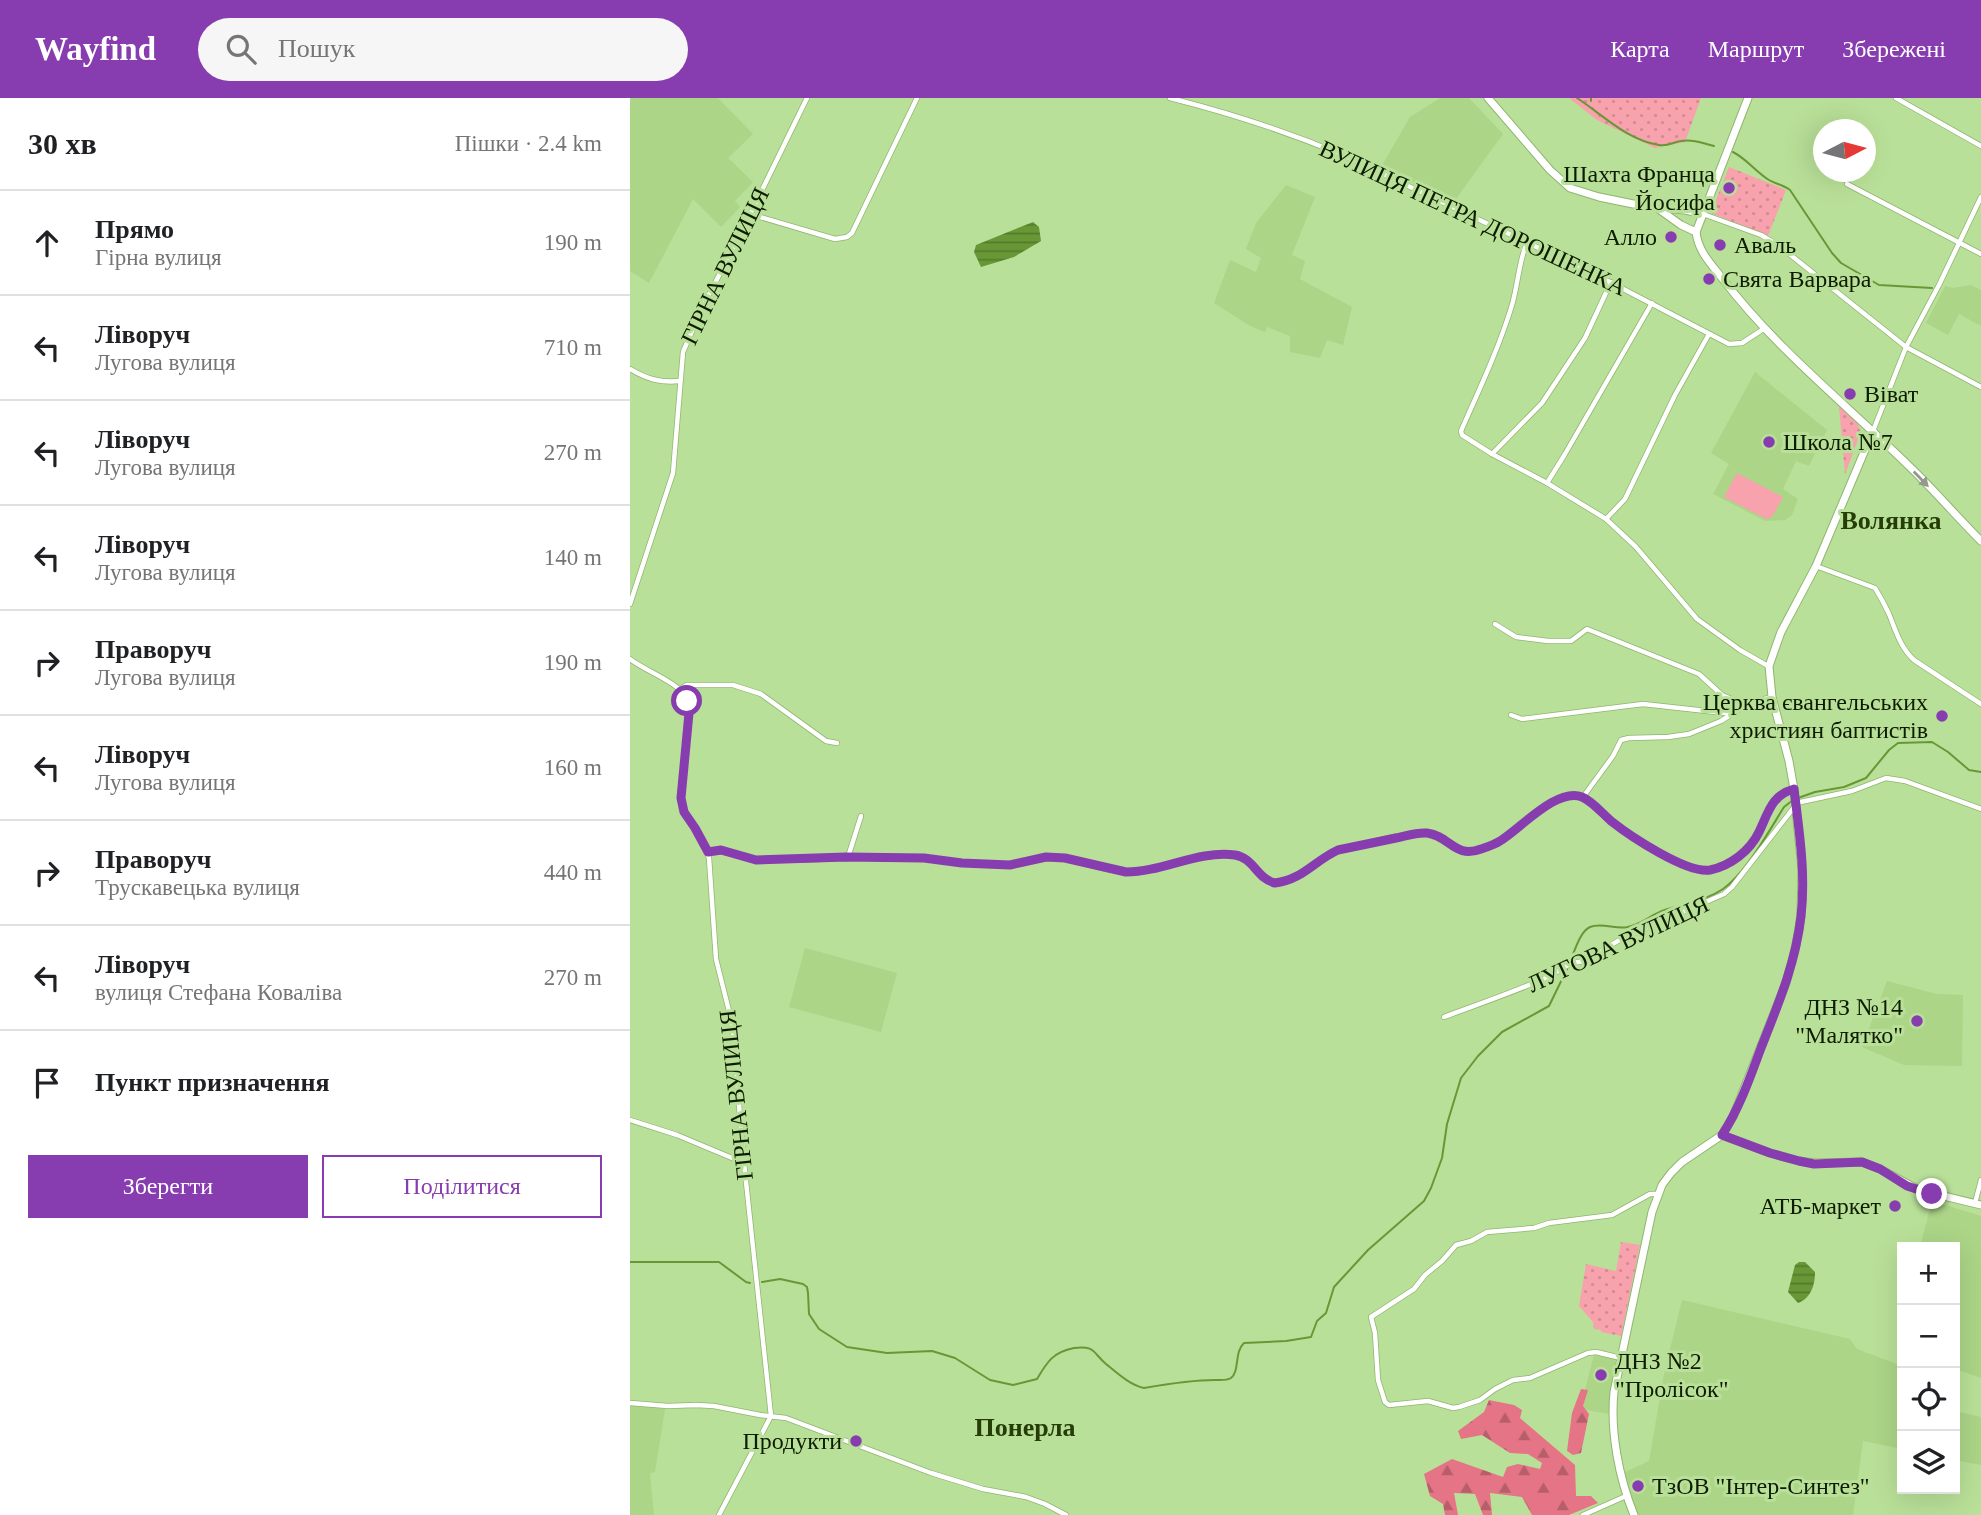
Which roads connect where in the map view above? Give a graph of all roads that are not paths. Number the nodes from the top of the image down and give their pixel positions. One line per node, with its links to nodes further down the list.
1 (807, 98): 11 (street, ГІРНА ВУЛИЦЯ)
2 (917, 98): 11 (street)
3 (1170, 98): 14 (street, ВУЛИЦЯ ПЕТРА ДОРОШЕНКА)
4 (1488, 98): 10 (main road)
5 (1748, 98): 12 (main road)
6 (1896, 98): 7 (street)
7 (1981, 146)
8 (1847, 184): 15 (street)
9 (1981, 197): 15 (street)
10 (1659, 209): 12 (main road); 13 (main road)
11 (750, 214): 23 (street, ГІРНА ВУЛИЦЯ)
12 (1703, 214): 13 (main road); 21 (street)
13 (1696, 232): 19 (main road)
14 (1528, 241): 17 (street, ВУЛИЦЯ ПЕТРА ДОРОШЕНКА); 26 (street)
15 (1960, 243): 16 (street); 21 (street)
16 (1981, 254)
17 (1611, 282): 18 (street, ВУЛИЦЯ ПЕТРА ДОРОШЕНКА); 26 (street)
18 (1652, 303): 20 (street, ВУЛИЦЯ ПЕТРА ДОРОШЕНКА); 27 (street)
19 (1765, 328): 20 (street, ВУЛИЦЯ ПЕТРА ДОРОШЕНКА); 25 (main road)
20 (1709, 334): 28 (street)
21 (1906, 347): 24 (street); 25 (street)
22 (630, 369): 23 (street)
23 (680, 381): 31 (street, ГІРНА ВУЛИЦЯ)
24 (1981, 387)
25 (1872, 431): 29 (main road, one-way to 29); 30 (main road)
26 (1492, 454): 27 (street)
27 (1547, 483): 28 (street)
28 (1606, 519): 34 (street)
29 (1981, 541)
30 (1816, 566): 34 (main road); 37 (street)
31 (630, 604)
32 (1495, 624): 38 (street)
33 (630, 659): 35 (street)
34 (1769, 666): 36 (main road)
35 (679, 690): 41 (street); 46 (street, ГІРНА ВУЛИЦЯ)
36 (1772, 697): 38 (street); 43 (main road)
37 (1981, 704)
38 (1746, 705): 39 (street)
39 (1735, 714): 40 (street); 42 (street)
40 (1511, 715)
41 (837, 743)
42 (1583, 797): 43 (street, ЛУГОВА ВУЛИЦЯ); 47 (street)
43 (1795, 798): 44 (street); 48 (street, ЛУГОВА ВУЛИЦЯ); 50 (main road)
44 (1981, 809)
45 (861, 816): 47 (street)
46 (708, 852): 47 (street); 51 (street, ГІРНА ВУЛИЦЯ)
47 (848, 857)
48 (1444, 1017)
49 (630, 1120): 51 (street)
50 (1722, 1135): 53 (main road); 54 (main road)
51 (744, 1163): 57 (street, ГІРНА ВУЛИЦЯ)
52 (1981, 1180): 54 (street)
53 (1658, 1194): 55 (main road); 55 (street)
54 (1978, 1204)
55 (1621, 1358): 58 (main road)
56 (630, 1403): 57 (street)
57 (771, 1416): 59 (street); 60 (street)
58 (1626, 1496): 61 (street); 62 (main road)
59 (719, 1515)
60 (1066, 1515)
61 (1583, 1515)
62 (1634, 1515)

